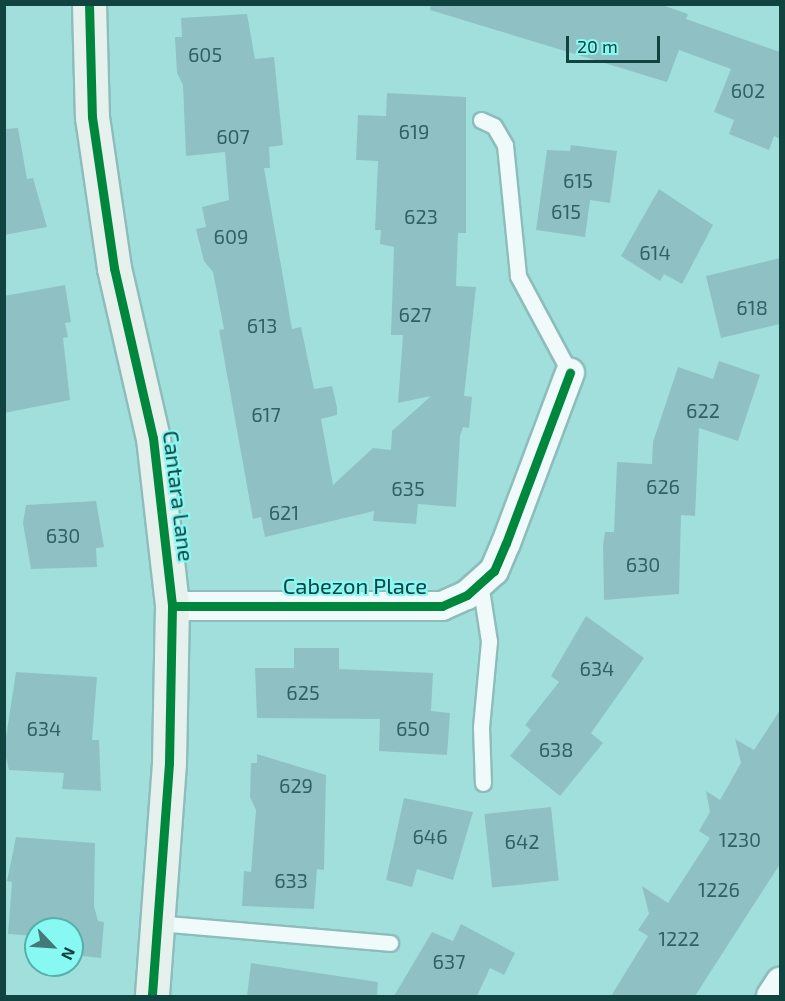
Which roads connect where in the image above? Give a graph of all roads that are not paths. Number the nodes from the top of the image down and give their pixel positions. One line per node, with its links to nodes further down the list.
1 (89, 4): 5 (street, Cantara Lane)
2 (481, 120): 3 (lane)
3 (570, 373): 4 (street, Cabezon Place)
4 (480, 583): 5 (street, Cabezon Place); 6 (lane)
5 (172, 606): 7 (street, Cantara Lane)
6 (483, 783)
7 (157, 923): 8 (lane); 10 (street, Cantara Lane)
8 (390, 944)
9 (780, 982): 11 (street)
10 (152, 996)
11 (771, 996)

